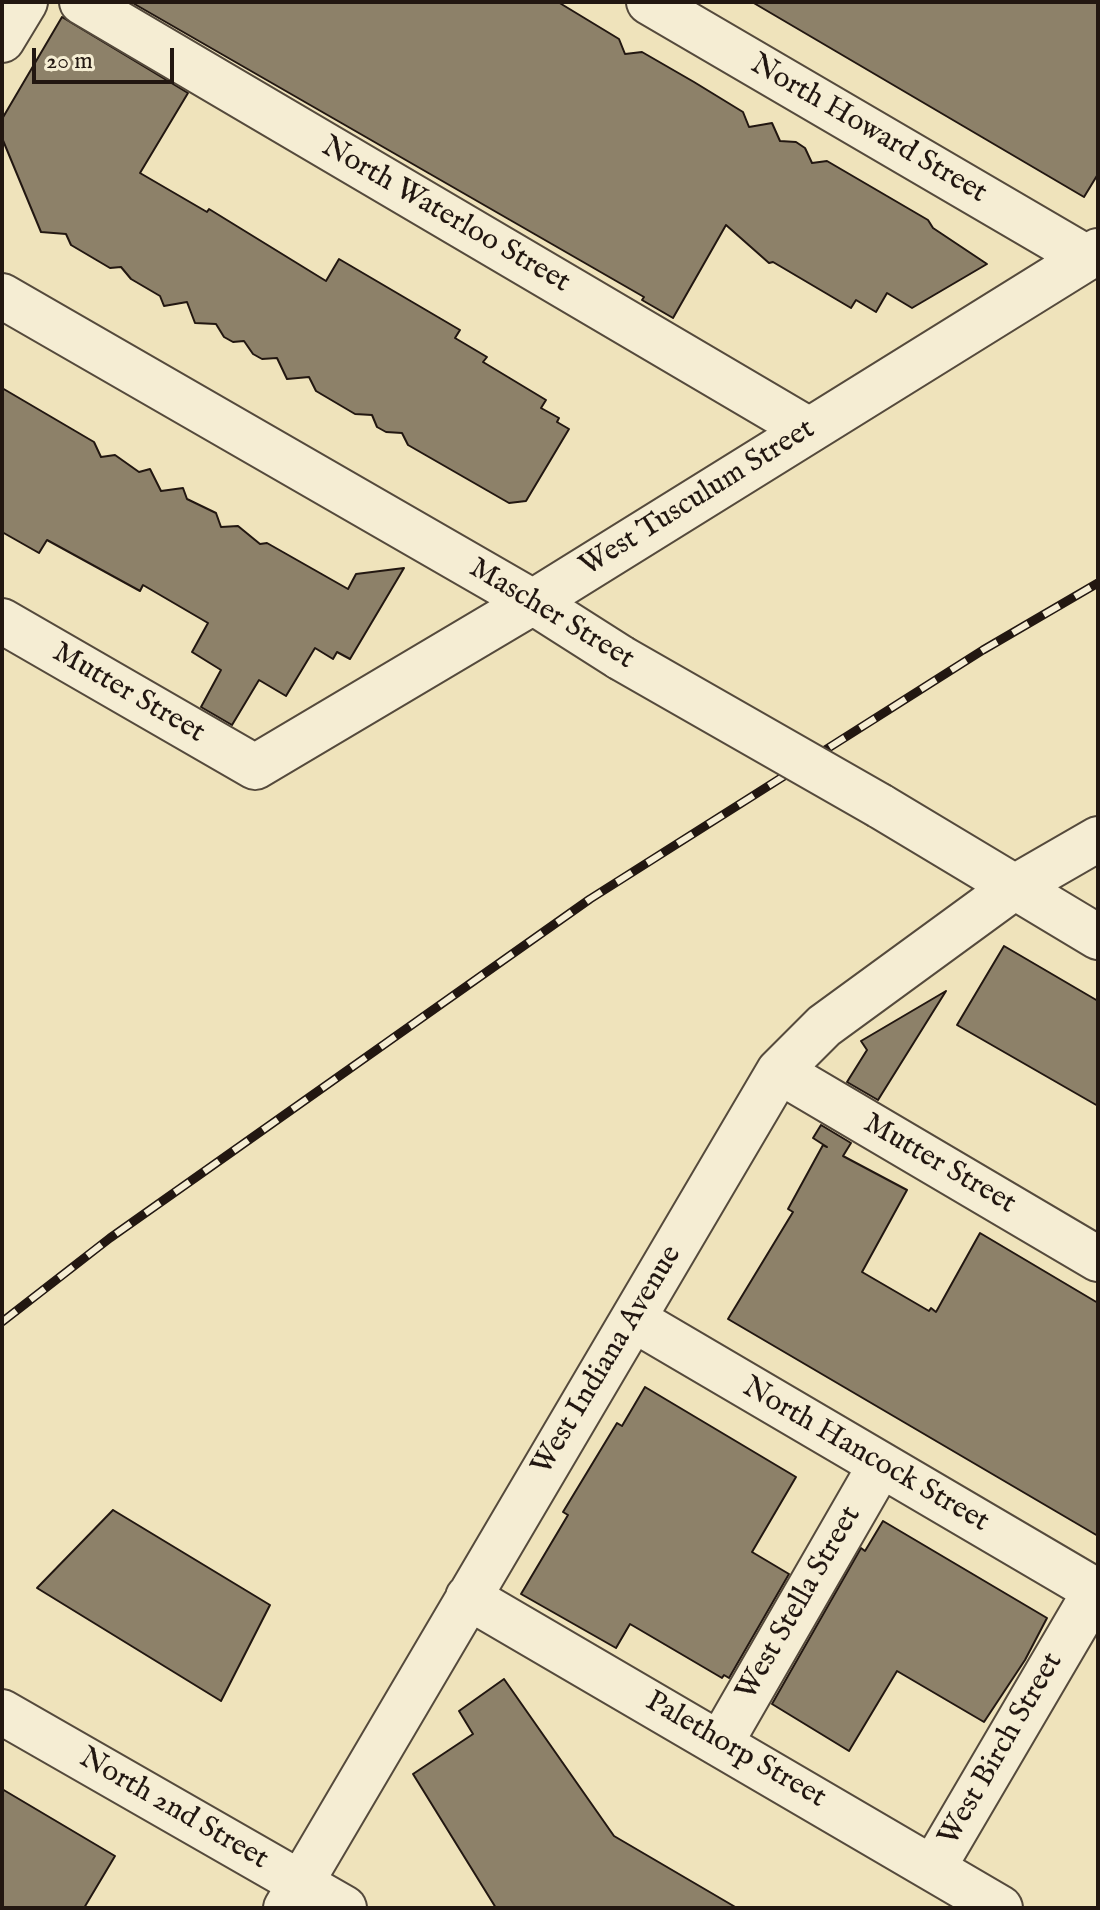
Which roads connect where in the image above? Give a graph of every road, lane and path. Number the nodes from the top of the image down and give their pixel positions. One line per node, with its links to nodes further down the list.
1 (25, 2): 4 (street)
2 (82, 2): 7 (street, North Waterloo Street)
3 (649, 2): 5 (street, North Howard Street)
4 (2, 40)
5 (1092, 254): 7 (street, West Tusculum Street)
6 (2, 296): 8 (street, Mascher Street)
7 (809, 430): 8 (street, West Tusculum Street)
8 (533, 602): 10 (street, West Tusculum Street); 12 (street, Mascher Street, bridge)
9 (2, 621): 10 (street, Mutter Street)
10 (255, 767)
11 (1098, 839): 12 (street, West Indiana Avenue)
12 (1013, 888): 13 (street, Mascher Street); 14 (street, West Indiana Avenue)
13 (1098, 937)
14 (779, 1071): 15 (street, Mutter Street); 16 (street, West Indiana Avenue)
15 (1098, 1259)
16 (633, 1319): 17 (street, North Hancock Street); 19 (street, West Indiana Avenue)
17 (880, 1466): 18 (street, North Hancock Street); 21 (street, West Stella Street)
18 (1097, 1591): 22 (street, West Birch Street)
19 (468, 1597): 21 (street, Palethorp Street); 23 (street, West Indiana Avenue)
20 (2, 1712): 23 (street, North 2nd Street)
21 (721, 1742): 22 (street, Palethorp Street)
22 (933, 1868): 25 (street, Palethorp Street)
23 (293, 1896): 24 (street, North 2nd Street)
24 (344, 1908)
25 (1000, 1908)

